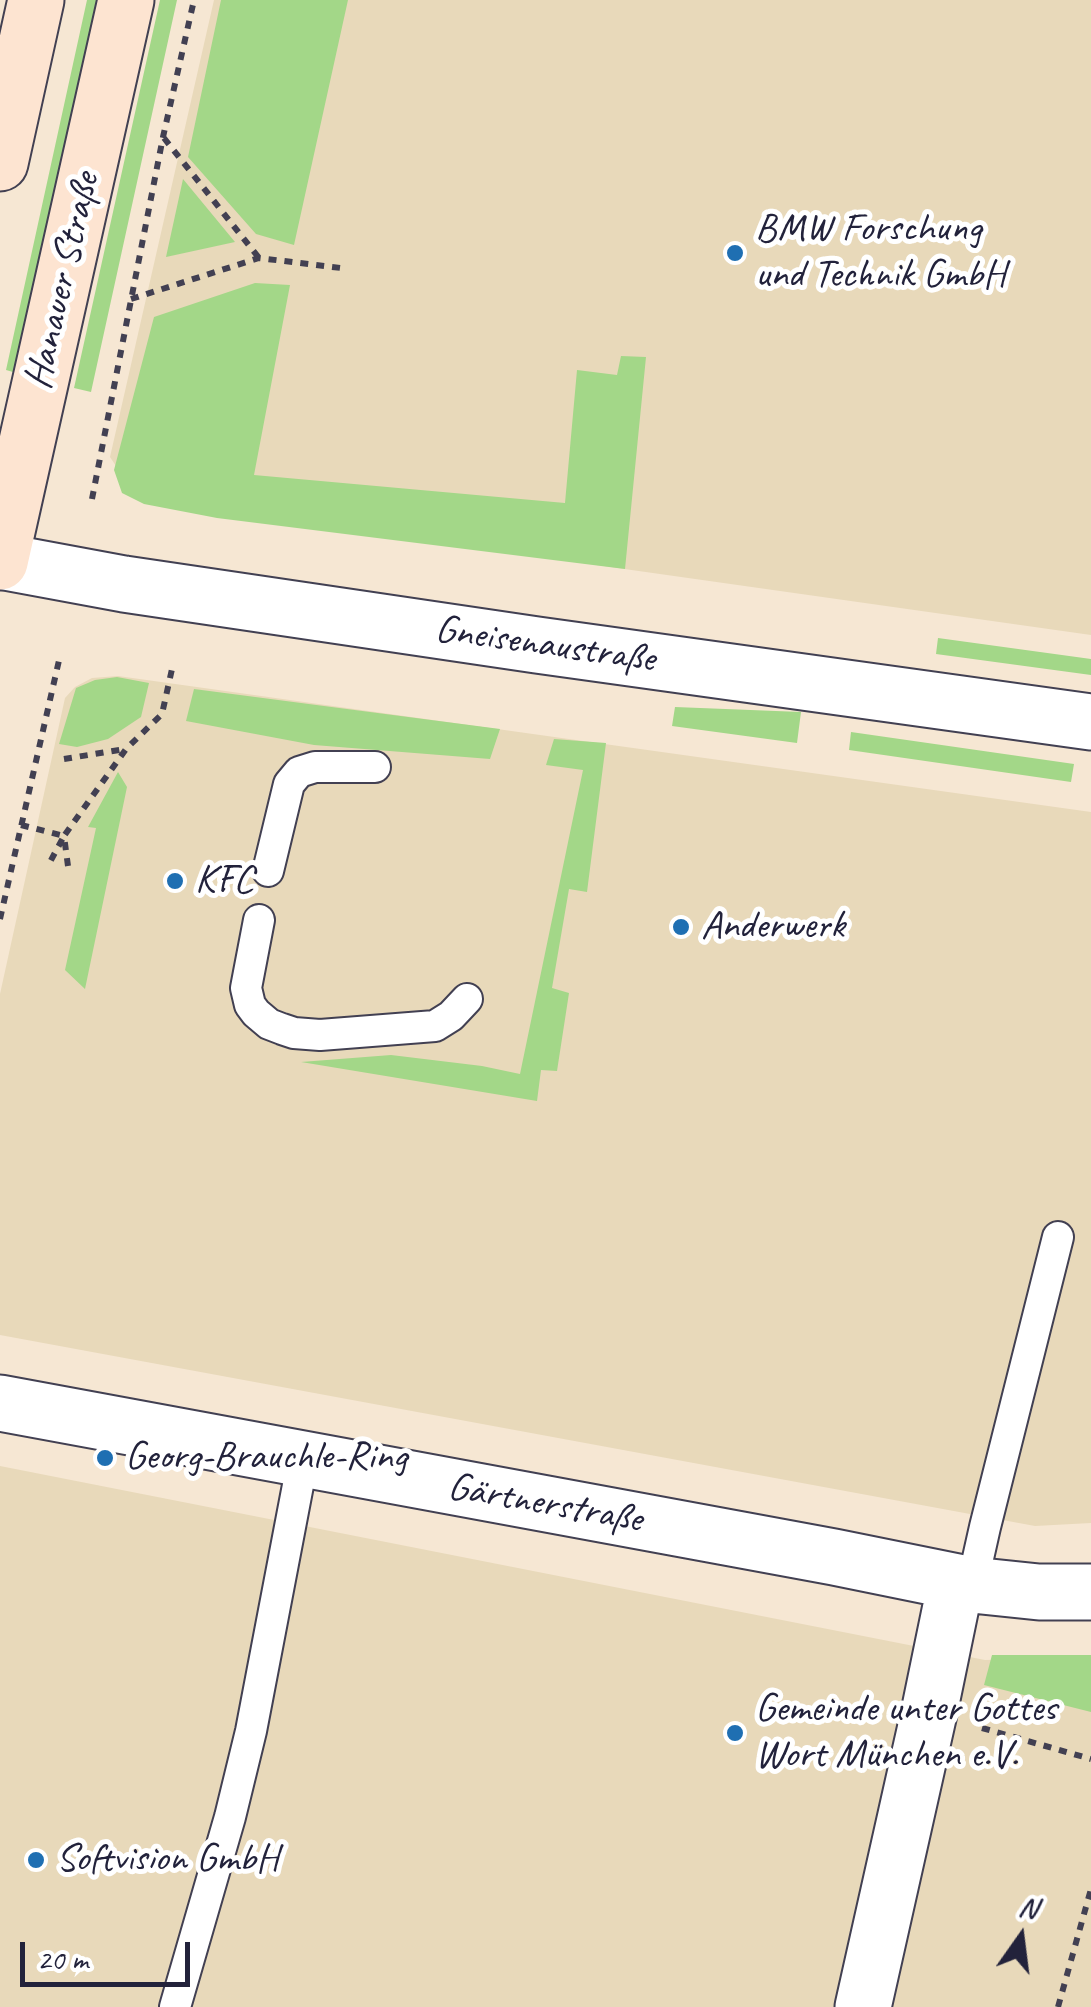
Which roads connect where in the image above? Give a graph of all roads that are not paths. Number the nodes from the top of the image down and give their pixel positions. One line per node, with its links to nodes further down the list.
1 (36, 0): 3 (main road)
2 (126, 0): 4 (main road, Hanauer Straße)
3 (0, 162)
4 (0, 561): 5 (street, Gneisenaustraße)
5 (1091, 722)
6 (375, 767): 7 (lane)
7 (268, 872)
8 (259, 920): 9 (lane)
9 (467, 998)
10 (1058, 1237): 13 (lane)
11 (0, 1403): 12 (street, Gärtnerstraße)
12 (303, 1460): 13 (street, Gärtnerstraße); 15 (lane)
13 (964, 1583): 14 (street, Gärtnerstraße); 16 (street)
14 (1091, 1592)
15 (176, 2007)
16 (862, 2007)

